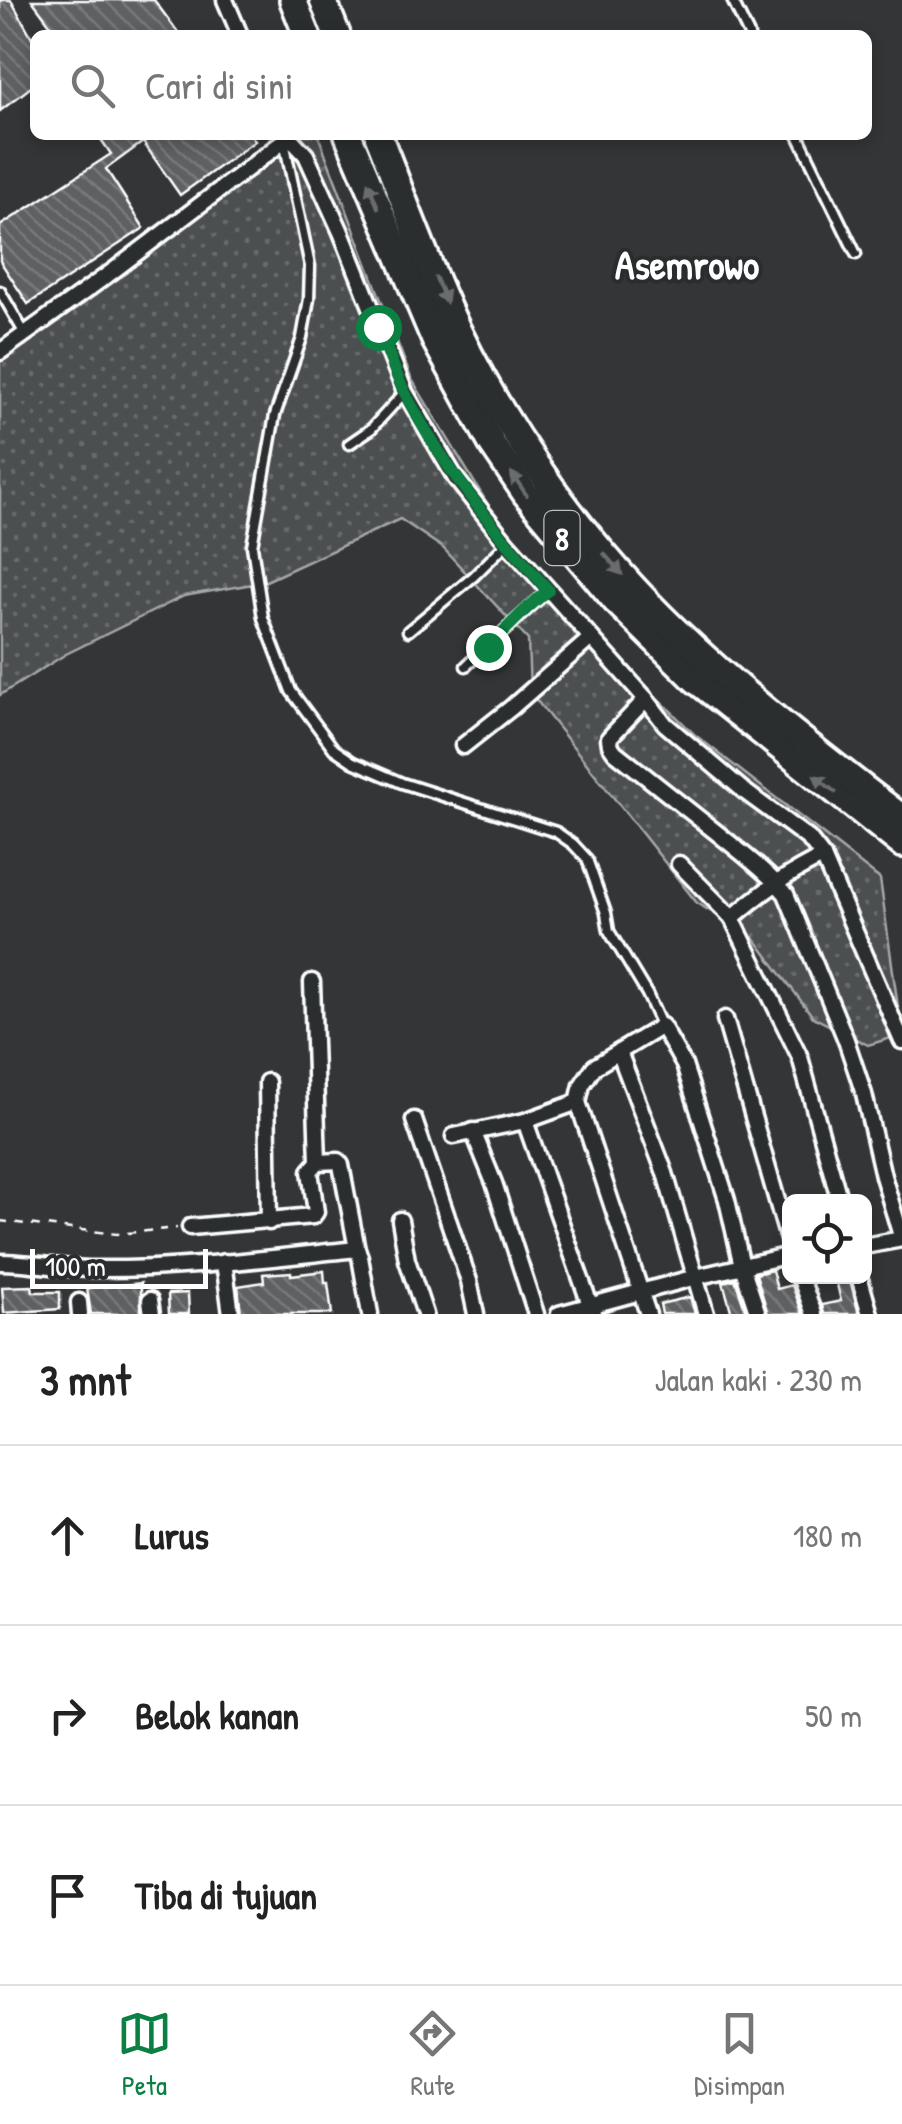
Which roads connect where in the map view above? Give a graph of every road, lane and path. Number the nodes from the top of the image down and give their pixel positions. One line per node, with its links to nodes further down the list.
1 (225, 0): 5 (street)
2 (293, 0): 6 (highway)
3 (323, 0): 7 (highway)
4 (732, 0): 8 (lane)
5 (238, 30)
6 (305, 30)
7 (336, 30)
8 (747, 30)
9 (280, 140): 17 (street)
10 (283, 140): 36 (lane)
11 (292, 140): 19 (street)
12 (350, 140): 29 (highway, 8, one-way to 12)
13 (380, 140): 28 (highway, 8, one-way to 28)
14 (800, 140): 15 (lane)
15 (856, 254)
16 (0, 292): 17 (lane)
17 (25, 334): 18 (street)
18 (0, 352)
19 (405, 392): 20 (lane); 21 (street)
20 (349, 444)
21 (507, 543): 22 (street); 23 (lane)
22 (548, 590): 24 (street); 25 (lane)
23 (408, 632)
24 (591, 638): 26 (street); 27 (street)
25 (466, 666)
26 (646, 700): 30 (street); 32 (street)
27 (463, 746)
28 (902, 818)
29 (902, 844)
30 (824, 857): 32 (street); 37 (street)
31 (678, 864): 33 (street)
32 (776, 882): 33 (street); 52 (street)
33 (732, 918): 46 (street)
34 (312, 982): 45 (street)
35 (725, 1019): 47 (street)
36 (662, 1026): 38 (street); 58 (street)
37 (902, 1041)
38 (619, 1052): 40 (street); 59 (street)
39 (266, 1082): 50 (street)
40 (578, 1102): 42 (street); 62 (street)
41 (414, 1120): 67 (street)
42 (525, 1121): 43 (street); 63 (street)
43 (473, 1131): 44 (street); 68 (street)
44 (454, 1136)
45 (318, 1162): 50 (street); 54 (street)
46 (838, 1194)
47 (782, 1218)
48 (400, 1220): 66 (street)
49 (0, 1222): 51 (path)
50 (269, 1222): 51 (street)
51 (190, 1227)
52 (902, 1238): 53 (street)
53 (872, 1244)
54 (357, 1249): 57 (street); 65 (street)
55 (782, 1257): 58 (street)
56 (0, 1262): 57 (street)
57 (224, 1262): 64 (street)
58 (742, 1266): 59 (street); 72 (street)
59 (696, 1277): 62 (street); 71 (street)
60 (803, 1284): 73 (street)
61 (861, 1284): 74 (street)
62 (642, 1292): 63 (street); 70 (street)
63 (592, 1310): 69 (street)
64 (231, 1314)
65 (370, 1314)
66 (425, 1314)
67 (476, 1314)
68 (536, 1314)
69 (559, 1314)
70 (648, 1314)
71 (706, 1314)
72 (758, 1314)
73 (814, 1314)
74 (870, 1314)

